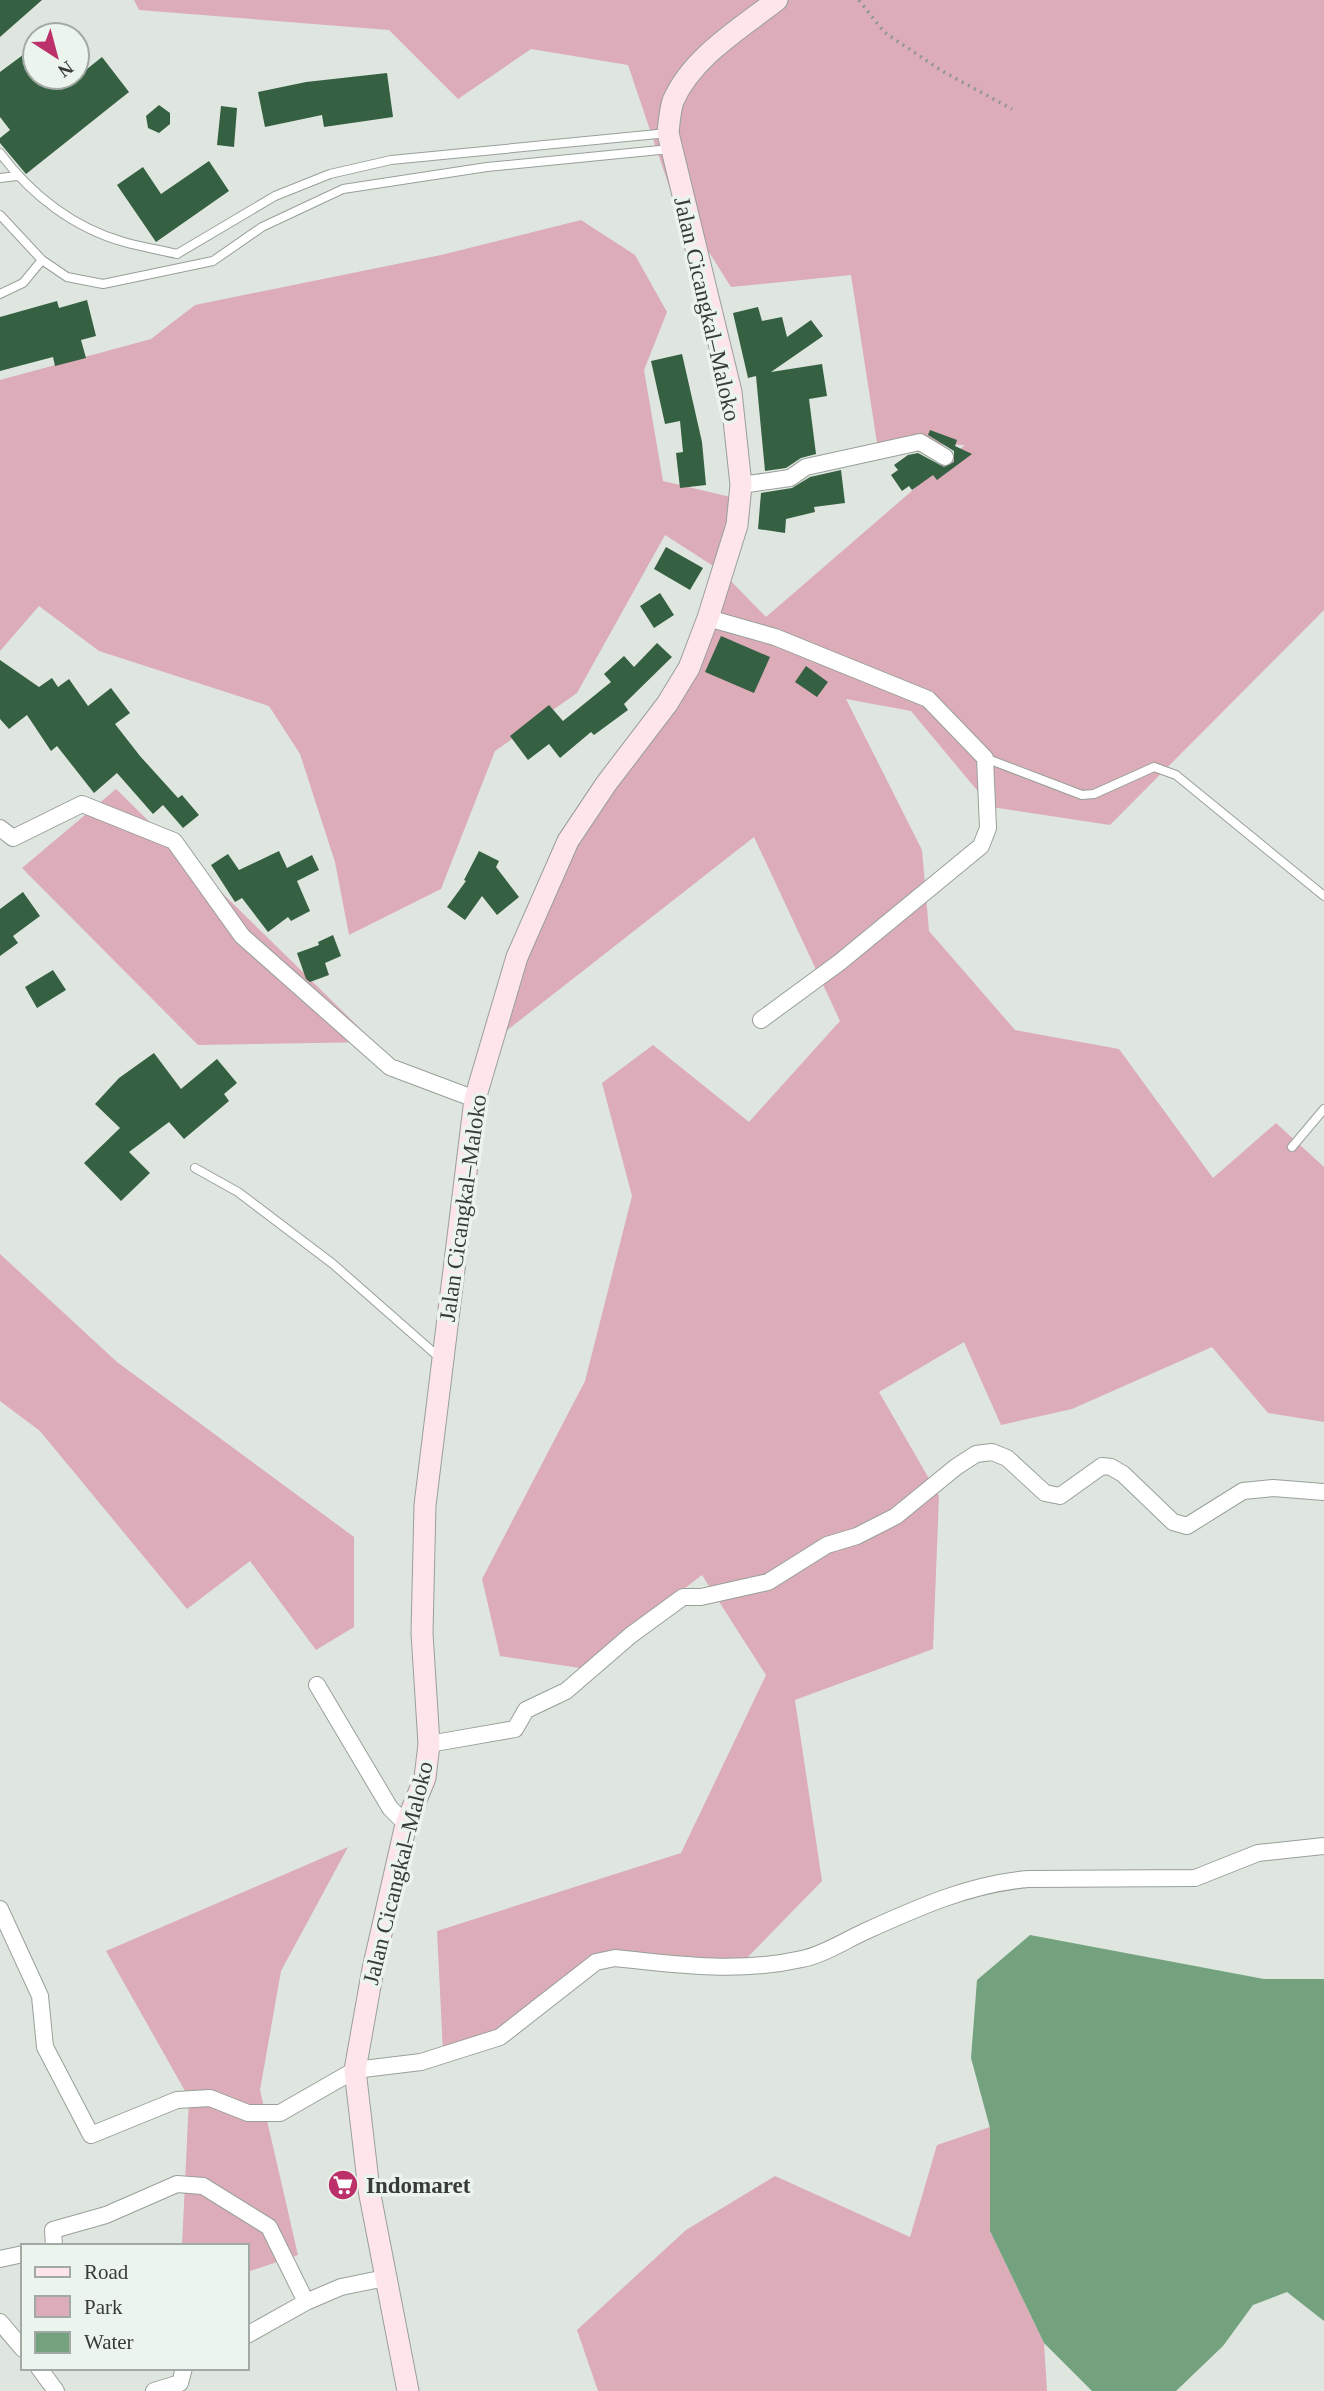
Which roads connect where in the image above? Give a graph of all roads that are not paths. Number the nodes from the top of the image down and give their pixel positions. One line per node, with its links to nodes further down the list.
1 (777, 0): 2 (street, Jalan Cicangkal–Maloko)
2 (669, 141): 4 (lane); 7 (lane); 10 (street, Jalan Cicangkal–Maloko)
3 (0, 153): 4 (lane)
4 (17, 176): 5 (lane)
5 (0, 178)
6 (0, 215): 7 (lane)
7 (42, 260): 8 (lane)
8 (0, 294)
9 (945, 457): 10 (street)
10 (741, 485): 11 (street, Jalan Cicangkal–Maloko)
11 (708, 618): 12 (street); 16 (street, Jalan Cicangkal–Maloko)
12 (985, 758): 14 (lane); 15 (street)
13 (0, 828): 16 (street)
14 (1324, 896)
15 (761, 1020)
16 (475, 1099): 20 (street, Jalan Cicangkal–Maloko)
17 (1324, 1108): 18 (lane)
18 (1292, 1147)
19 (195, 1168): 20 (lane)
20 (443, 1360): 23 (street, Jalan Cicangkal–Maloko)
21 (1324, 1492): 23 (street)
22 (317, 1685): 24 (street)
23 (429, 1744): 24 (street, Jalan Cicangkal–Maloko)
24 (407, 1824): 27 (street, Jalan Cicangkal–Maloko)
25 (1324, 1846): 27 (street)
26 (0, 1909): 27 (street)
27 (355, 2070): 31 (street, Jalan Cicangkal–Maloko)
28 (54, 2244): 32 (street)
29 (21, 2254): 30 (street)
30 (0, 2259)
31 (386, 2278): 32 (street); 40 (street, Jalan Cicangkal–Maloko)
32 (306, 2302): 34 (street)
33 (0, 2322): 35 (street)
34 (248, 2335)
35 (21, 2347)
36 (40, 2370): 38 (street)
37 (183, 2370): 39 (street)
38 (56, 2391)
39 (154, 2391)
40 (408, 2391)

